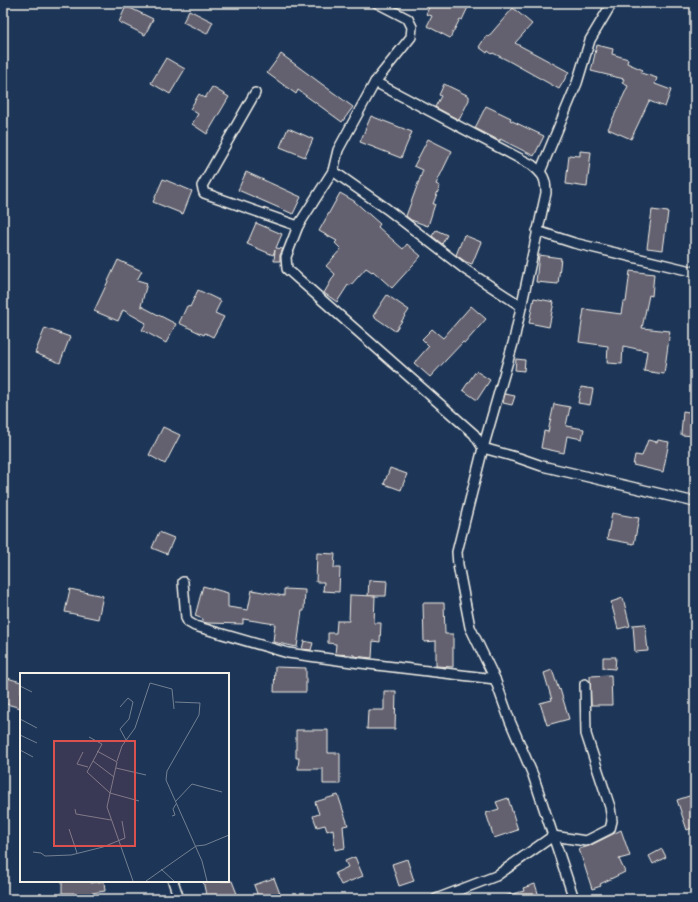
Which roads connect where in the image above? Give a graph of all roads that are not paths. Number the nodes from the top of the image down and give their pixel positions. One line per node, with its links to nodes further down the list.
1 (377, 3): 3 (street)
2 (612, 3): 6 (street)
3 (375, 82): 5 (street); 6 (street)
4 (255, 92): 7 (street)
5 (333, 171): 7 (street); 10 (street)
6 (540, 172): 8 (street)
7 (298, 226): 11 (street)
8 (536, 231): 9 (street); 10 (street)
9 (695, 272)
10 (521, 306): 11 (street)
11 (483, 448): 12 (street); 14 (street)
12 (695, 502)
13 (183, 582): 14 (street)
14 (495, 679): 16 (street)
15 (585, 684): 16 (street)
16 (553, 836): 19 (street); 20 (street)
17 (173, 882): 18 (street)
18 (179, 899)
19 (436, 899)
20 (574, 899)

